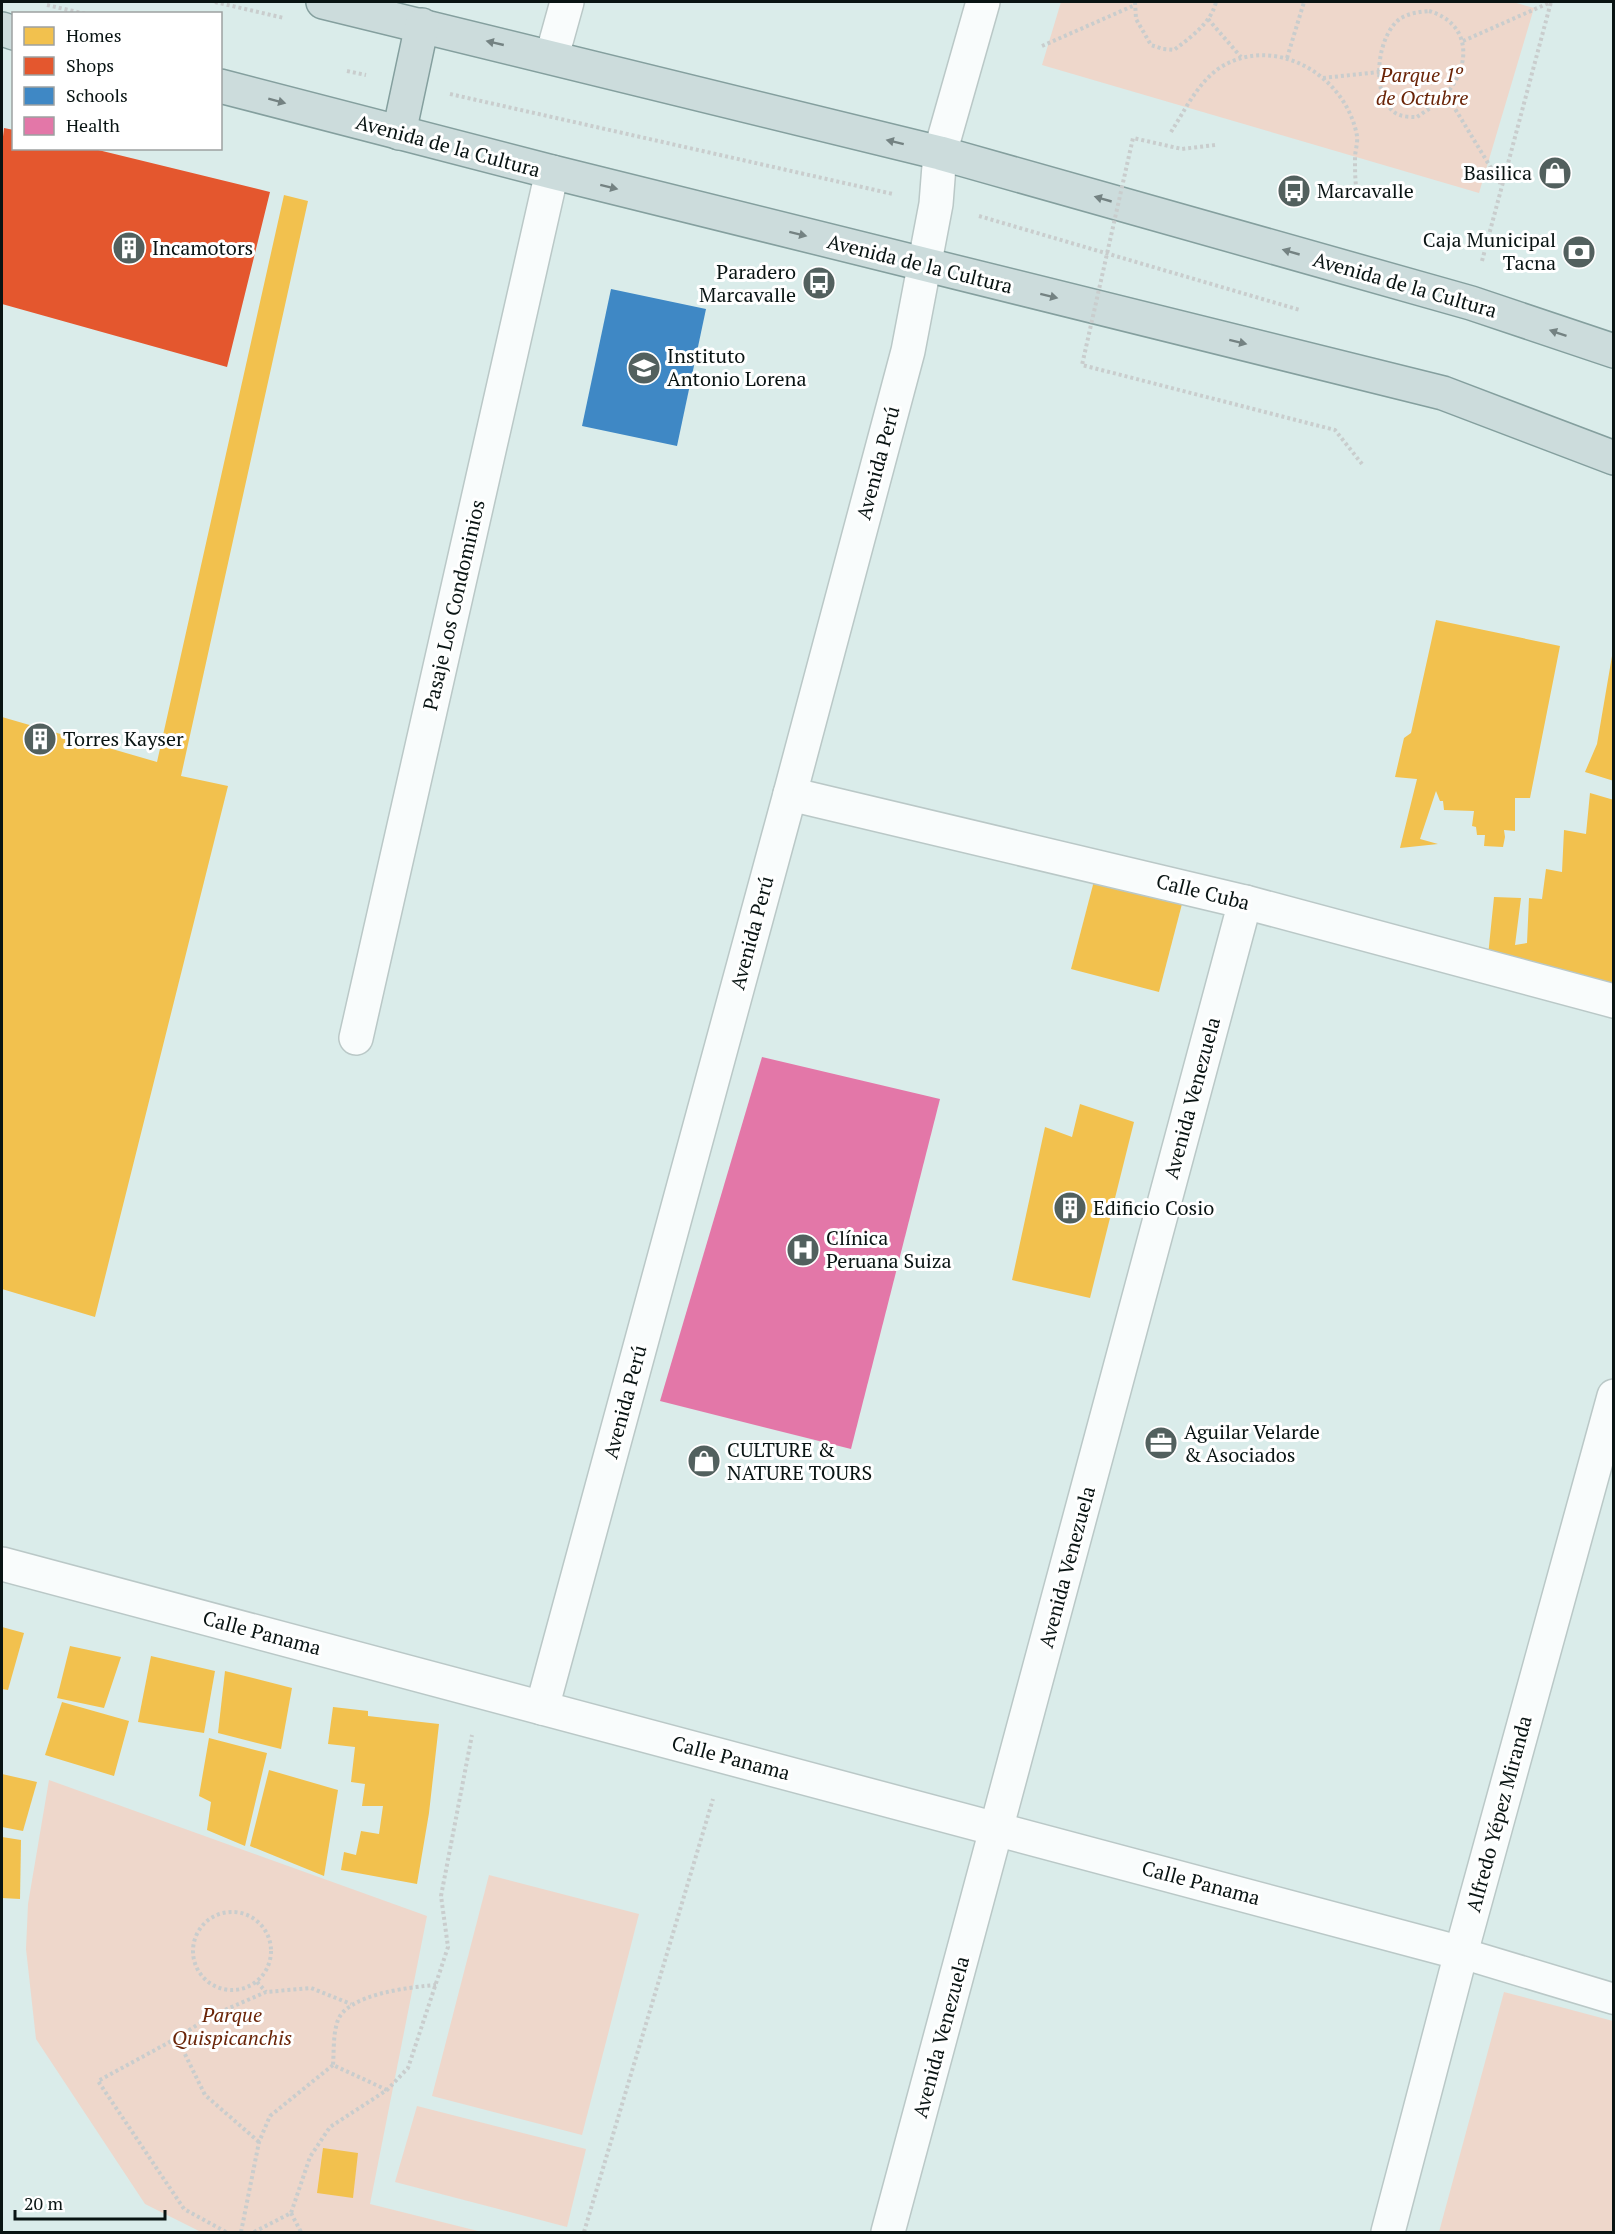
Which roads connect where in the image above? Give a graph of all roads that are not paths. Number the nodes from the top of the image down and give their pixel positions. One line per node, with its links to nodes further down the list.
1 (323, 2): 4 (highway, Avenida de la Cultura)
2 (567, 2): 5 (street)
3 (983, 2): 8 (street, Avenida Perú)
4 (422, 25): 5 (highway, Avenida de la Cultura, one-way to 4); 7 (highway)
5 (552, 56): 8 (highway, Avenida de la Cultura, one-way to 5)
6 (222, 87): 7 (highway, Avenida de la Cultura, one-way to 7)
7 (399, 133): 9 (highway, Avenida de la Cultura)
8 (940, 153): 10 (street, Avenida Perú); 11 (highway, Avenida de la Cultura, one-way to 8)
9 (552, 172): 10 (highway, Avenida de la Cultura, one-way to 10); 16 (street, Pasaje Los Condominios)
10 (925, 265): 12 (highway, Avenida de la Cultura, one-way to 12); 13 (street, Avenida Perú)
11 (1614, 351)
12 (1614, 458)
13 (790, 794): 14 (street, Calle Cuba); 19 (street, Avenida Perú)
14 (1245, 902): 15 (street, Calle Cuba); 20 (street, Avenida Venezuela)
15 (1614, 1001)
16 (356, 1038)
17 (1614, 1396): 21 (street, Alfredo Yépez Miranda)
18 (2, 1563): 19 (street, Calle Panama)
19 (542, 1708): 20 (street, Calle Panama)
20 (997, 1829): 21 (street, Calle Panama); 23 (street, Avenida Venezuela)
21 (1461, 1953): 22 (street); 24 (street, Alfredo Yépez Miranda)
22 (1614, 1999)
23 (888, 2232)
24 (1388, 2232)

